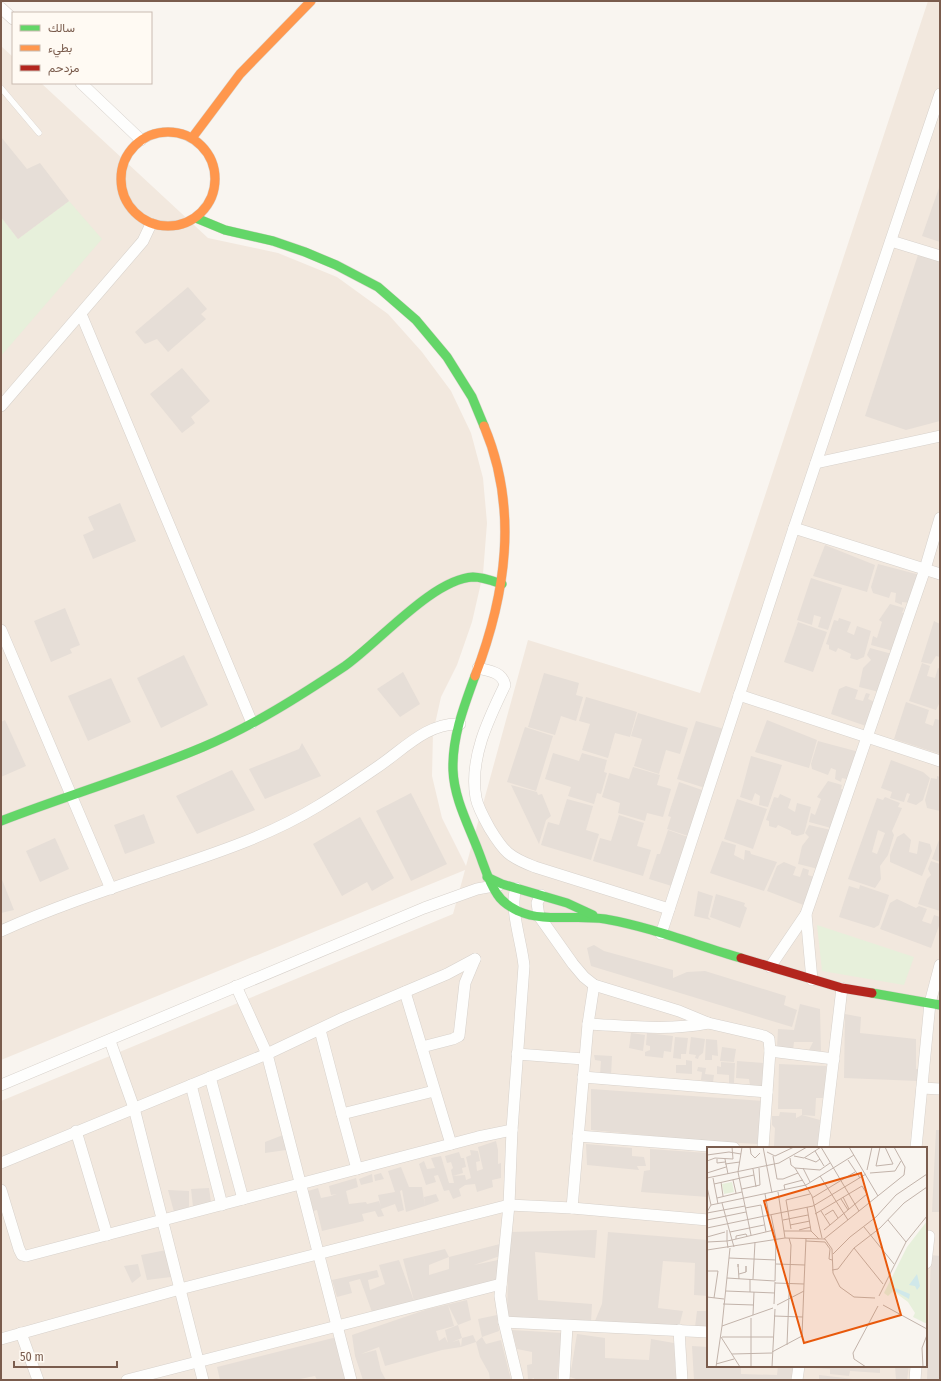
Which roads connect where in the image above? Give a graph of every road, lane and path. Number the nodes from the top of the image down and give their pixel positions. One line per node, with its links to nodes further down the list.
1 (310, 1): 8 (street)
2 (1, 8): 3 (street)
3 (12, 18)
4 (82, 84): 9 (street)
5 (1, 88): 7 (lane)
6 (940, 94): 12 (street)
7 (39, 133)
8 (192, 138): 9 (street); 10 (street)
9 (141, 140): 11 (street)
10 (196, 218): 11 (street); 22 (street)
11 (151, 224): 14 (street)
12 (891, 241): 13 (street); 17 (street)
13 (940, 256)
14 (80, 314): 15 (street); 26 (street)
15 (1, 406)
16 (940, 436): 17 (street)
17 (816, 463): 19 (street)
18 (940, 518): 20 (street)
19 (794, 528): 20 (street); 25 (street)
20 (926, 569): 21 (street); 28 (street)
21 (940, 574)
22 (502, 584): 24 (street); 26 (street)
23 (1, 630): 30 (street)
24 (478, 668): 27 (street); 36 (street)
25 (739, 695): 28 (street); 36 (street)
26 (252, 723): 30 (street)
27 (460, 724): 32 (street); 33 (street)
28 (868, 738): 29 (street); 38 (street)
29 (940, 761)
30 (71, 795): 31 (street); 33 (street)
31 (1, 821)
32 (494, 882): 34 (street); 37 (street); 47 (street)
33 (111, 888): 41 (street)
34 (516, 888): 35 (street); 37 (street)
35 (541, 895): 39 (street); 40 (street)
36 (669, 909): 42 (street)
37 (514, 910): 39 (street); 58 (street)
38 (806, 914): 44 (street); 45 (street)
39 (539, 916): 40 (street); 46 (street)
40 (599, 918): 42 (street)
41 (1, 931)
42 (661, 934): 44 (street)
43 (940, 965): 50 (street)
44 (770, 967): 45 (street)
45 (812, 980): 48 (street)
46 (594, 984): 51 (street); 52 (street)
47 (236, 986): 54 (street); 57 (street)
48 (842, 988): 50 (street); 60 (street)
49 (405, 992): 53 (street); 55 (street); 55 (street)
50 (935, 1004): 65 (street)
51 (708, 1023): 52 (street); 56 (street)
52 (588, 1024): 59 (street)
53 (320, 1030): 57 (street); 70 (street)
54 (110, 1041): 63 (street); 69 (street)
55 (422, 1047): 67 (street)
56 (770, 1051): 60 (street); 68 (street)
57 (267, 1054): 62 (street); 81 (street)
58 (517, 1054): 59 (street); 71 (street)
59 (584, 1059): 61 (street)
60 (834, 1059): 77 (street)
61 (583, 1076): 68 (street); 73 (street)
62 (210, 1077): 64 (street); 83 (street)
63 (1, 1085)
64 (191, 1085): 69 (street); 84 (street)
65 (922, 1088): 66 (street); 78 (street)
66 (940, 1089)
67 (434, 1091): 70 (street); 74 (street)
68 (767, 1092): 76 (street)
69 (134, 1108): 72 (street); 87 (street)
70 (342, 1114): 80 (street)
71 (512, 1130): 74 (street); 85 (street)
72 (76, 1131): 79 (street); 89 (street)
73 (578, 1136): 75 (street); 86 (street)
74 (451, 1144): 80 (street)
75 (721, 1147)
76 (764, 1147)
77 (823, 1147)
78 (916, 1147)
79 (1, 1163)
80 (357, 1170): 81 (street)
81 (300, 1184): 83 (street); 92 (street)
82 (1, 1190): 89 (street)
83 (243, 1199): 84 (street)
84 (222, 1205): 87 (street)
85 (509, 1205): 86 (street); 92 (street); 93 (street)
86 (572, 1208): 88 (street)
87 (163, 1219): 89 (street); 94 (street)
88 (707, 1220)
89 (107, 1235)
90 (927, 1236): 91 (street)
91 (940, 1237)
92 (319, 1253): 94 (street); 97 (street)
93 (501, 1284): 95 (street); 97 (street)
94 (180, 1289): 100 (street); 102 (street)
95 (504, 1322): 96 (street); 109 (street)
96 (567, 1326): 98 (street); 110 (street)
97 (338, 1327): 102 (street); 108 (street)
98 (679, 1330): 99 (street); 111 (street)
99 (707, 1332)
100 (21, 1333): 101 (street); 105 (street)
101 (1, 1339)
102 (198, 1361): 106 (street); 107 (street)
103 (799, 1367): 112 (street)
104 (916, 1367): 113 (street)
105 (38, 1380)
106 (127, 1380)
107 (203, 1380)
108 (351, 1380)
109 (518, 1380)
110 (564, 1380)
111 (682, 1380)
112 (797, 1380)
113 (915, 1380)

